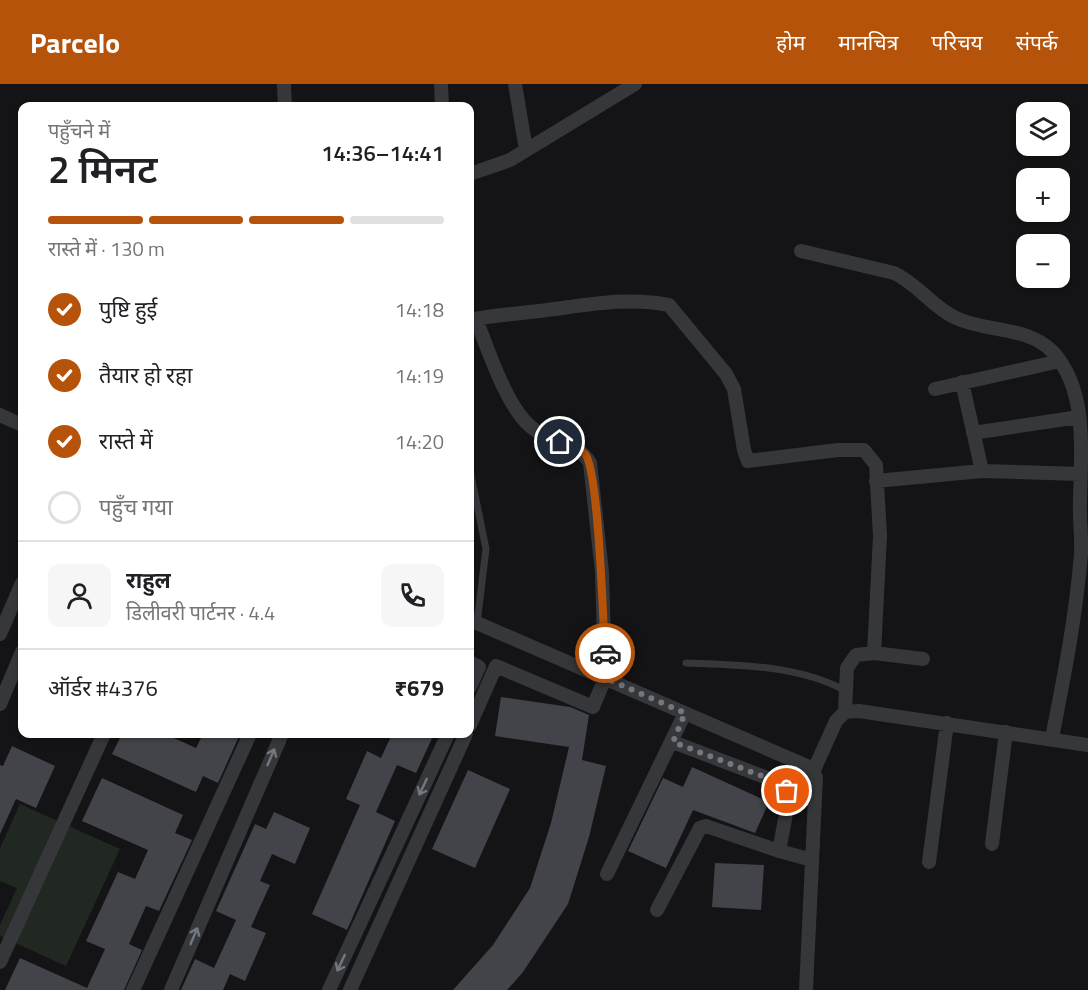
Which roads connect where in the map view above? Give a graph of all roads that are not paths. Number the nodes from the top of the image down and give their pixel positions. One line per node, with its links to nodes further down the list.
1 (441, 84): 6 (street)
2 (515, 84): 7 (street)
3 (635, 84): 7 (street)
4 (284, 86): 5 (street)
5 (285, 102)
6 (442, 102)
7 (526, 150): 8 (street)
8 (474, 173)
9 (801, 251): 12 (street)
10 (474, 319): 21 (street)
11 (474, 321): 34 (street)
12 (1060, 361): 13 (street); 16 (street)
13 (962, 382): 14 (street); 18 (street)
14 (935, 389)
15 (0, 416): 17 (street)
16 (1079, 417): 18 (street); 20 (street)
17 (18, 423)
18 (973, 433): 19 (street)
19 (982, 471): 20 (street); 21 (street)
20 (1081, 474): 23 (street)
21 (876, 481): 28 (street)
22 (474, 490): 25 (lane)
23 (1084, 501): 47 (street)
24 (18, 592): 27 (street)
25 (474, 615)
26 (474, 621): 34 (street)
27 (0, 634)
28 (873, 653): 29 (street); 35 (street)
29 (923, 659)
30 (18, 661): 36 (street)
31 (686, 663): 35 (lane)
32 (474, 664): 33 (street)
33 (474, 678)
34 (605, 678): 38 (street); 39 (street)
35 (846, 691): 37 (street)
36 (0, 704)
37 (845, 712): 40 (street); 50 (street)
38 (685, 713): 48 (street); 50 (street)
39 (474, 717)
40 (947, 723): 41 (street); 54 (street)
41 (1006, 732): 47 (street); 51 (street)
42 (102, 738): 57 (street)
43 (248, 738): 58 (street)
44 (280, 738): 59 (street, one-way to 44)
45 (446, 738): 60 (street, one-way to 60)
46 (464, 738): 61 (street)
47 (1052, 738): 49 (street)
48 (673, 742): 52 (street); 55 (street)
49 (1088, 745)
50 (813, 772): 53 (street)
51 (992, 844)
52 (779, 851): 53 (street); 56 (street)
53 (812, 860): 62 (street)
54 (929, 862)
55 (607, 874)
56 (657, 910)
57 (0, 962)
58 (133, 990)
59 (171, 990)
60 (329, 990)
61 (350, 990)
62 (806, 990)

